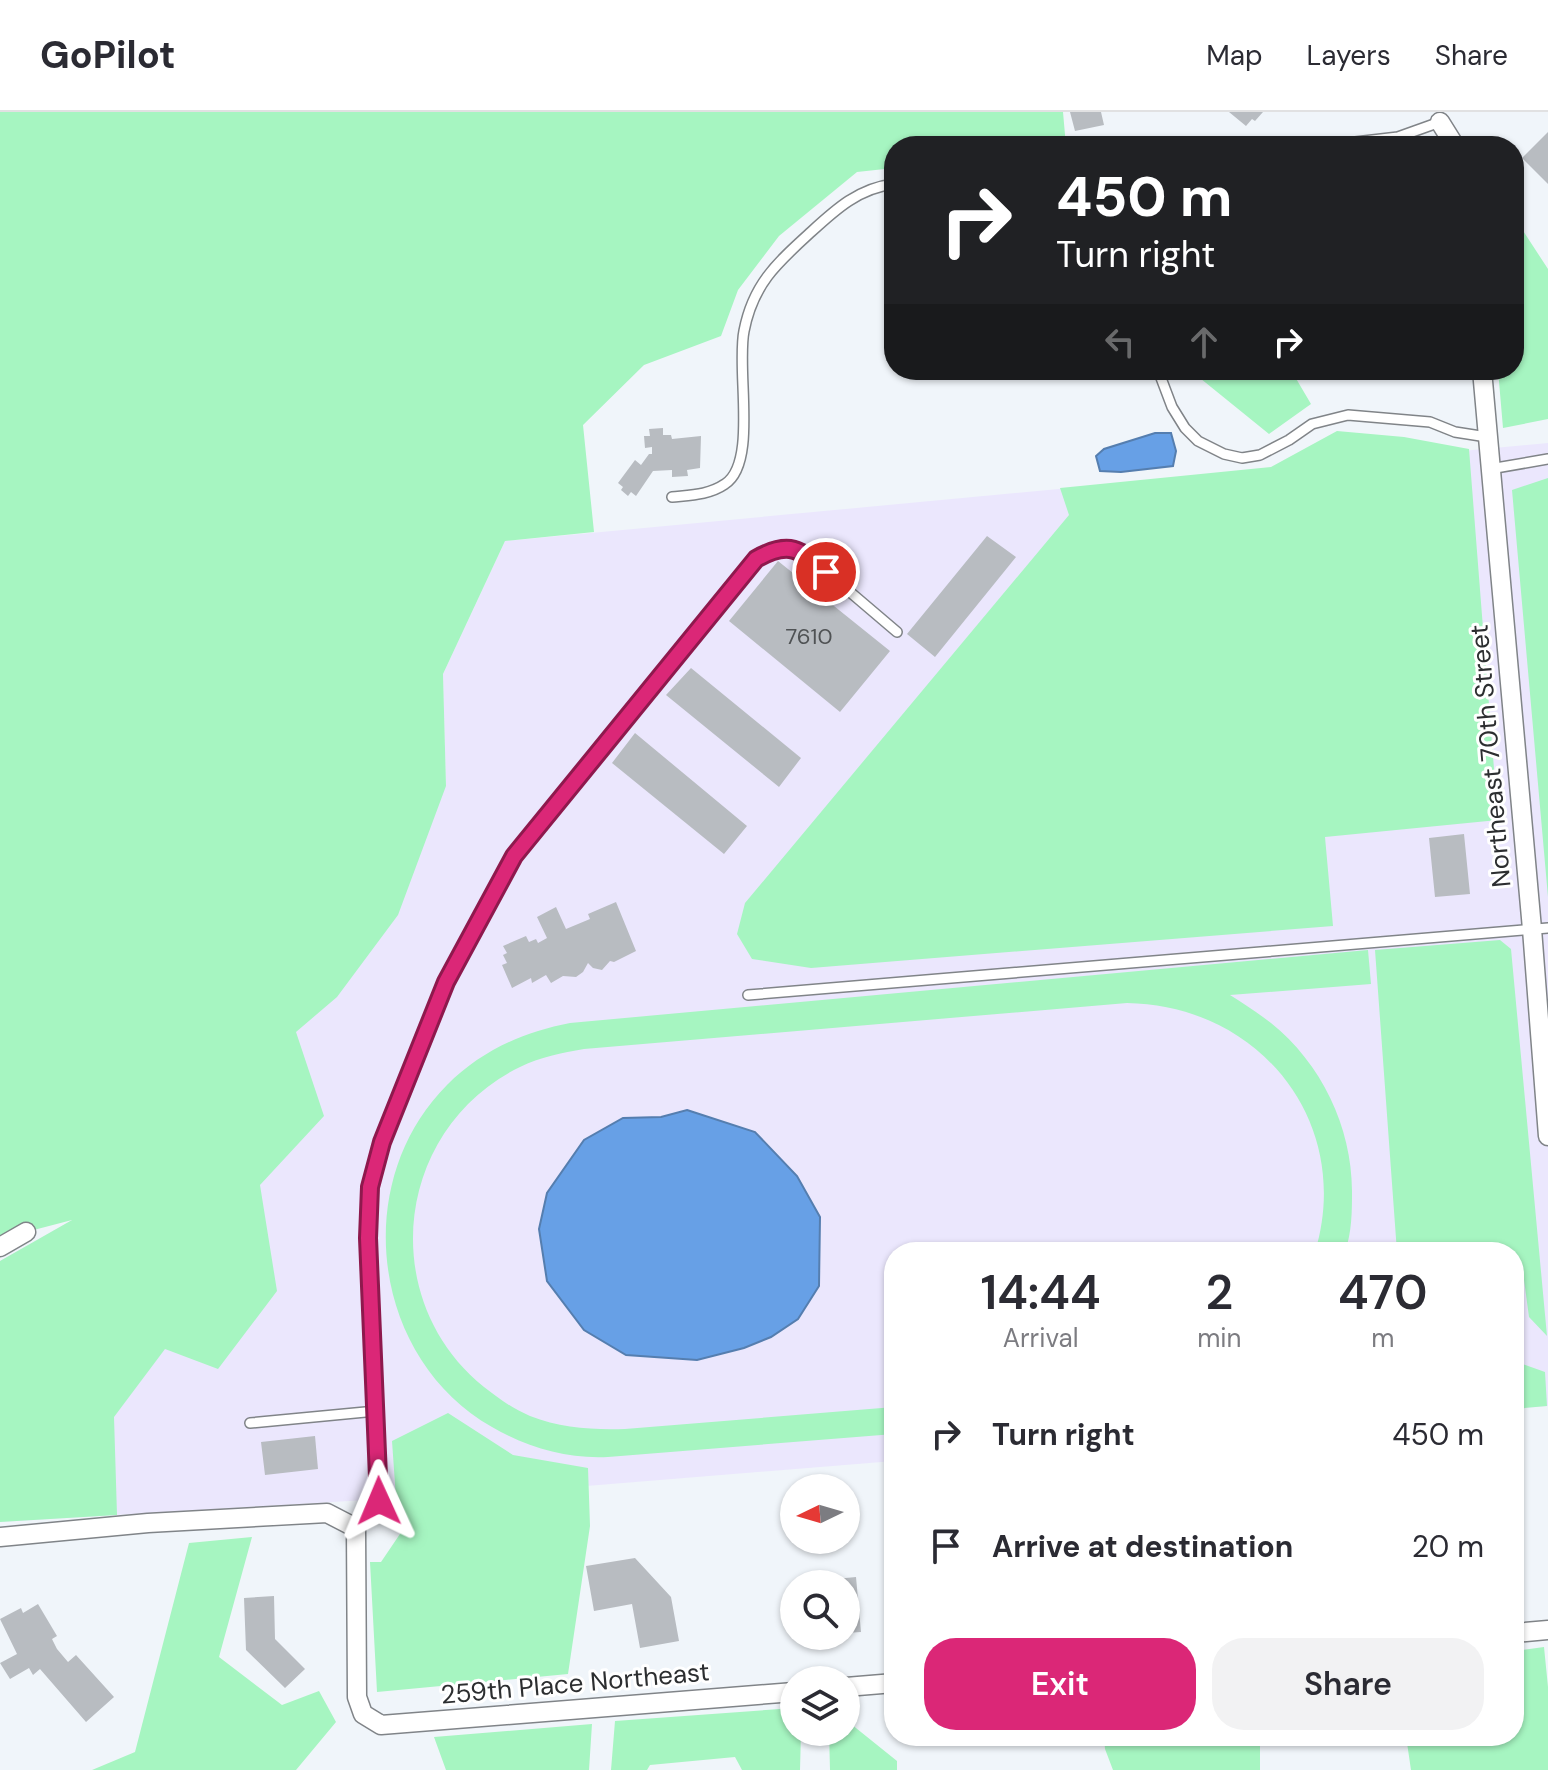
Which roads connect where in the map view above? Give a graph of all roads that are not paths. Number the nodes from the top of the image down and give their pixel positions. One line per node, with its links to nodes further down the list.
1 (1440, 122): 2 (lane); 3 (street)
2 (1401, 136)
3 (1449, 136)
4 (884, 186): 10 (lane)
5 (1162, 380): 7 (lane)
6 (1483, 380): 7 (street, Northeast 70th Street)
7 (1487, 437): 9 (street, Northeast 70th Street)
8 (1548, 459): 9 (lane)
9 (1490, 469): 12 (street, Northeast 70th Street)
10 (672, 497)
11 (897, 632): 17 (lane)
12 (1540, 928): 13 (lane); 14 (street, Northeast 70th Street)
13 (748, 995)
14 (1548, 1136)
15 (26, 1232): 16 (street)
16 (0, 1247)
17 (376, 1411): 18 (lane); 19 (lane)
18 (250, 1423)
19 (356, 1528): 20 (street); 25 (street, 259th Place Northeast)
20 (0, 1537)
21 (1548, 1630): 22 (street)
22 (1524, 1632)
23 (884, 1684): 24 (street)
24 (860, 1686)
25 (780, 1693)

